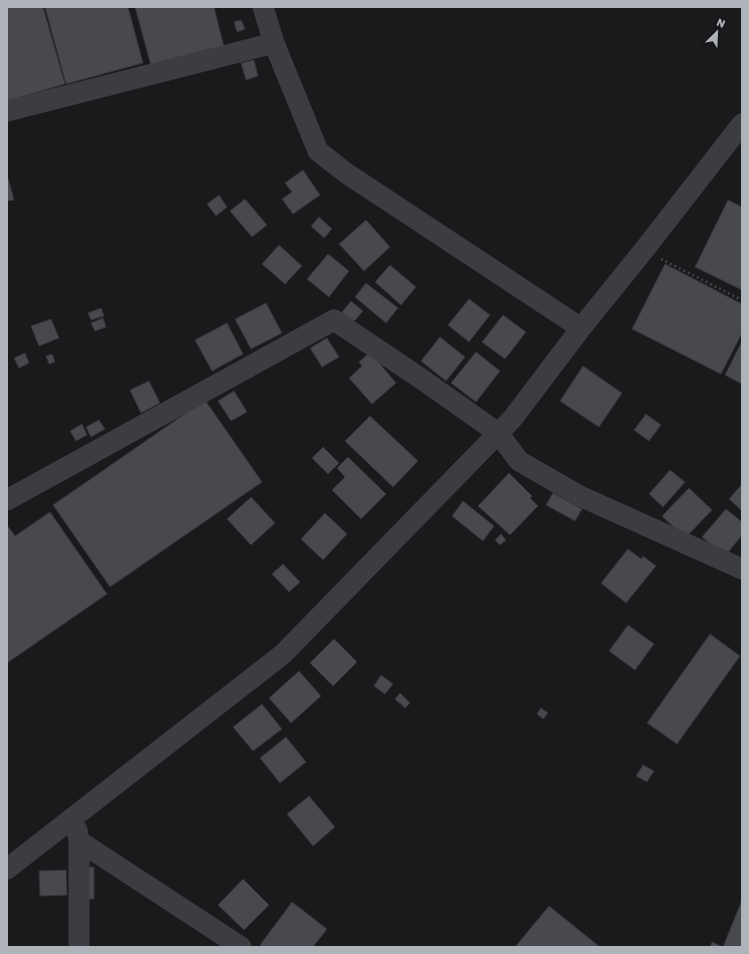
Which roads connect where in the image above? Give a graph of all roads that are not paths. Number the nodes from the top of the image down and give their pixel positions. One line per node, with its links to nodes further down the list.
1 (263, 7): 2 (street)
2 (274, 43): 3 (street); 5 (street)
3 (7, 112)
4 (742, 124): 5 (street)
5 (580, 328): 6 (street)
6 (498, 433): 7 (street); 8 (street); 9 (street)
7 (7, 500)
8 (742, 570)
9 (74, 817): 10 (street); 11 (street)
10 (79, 841): 12 (street); 13 (street)
11 (7, 869)
12 (79, 947)
13 (241, 947)

